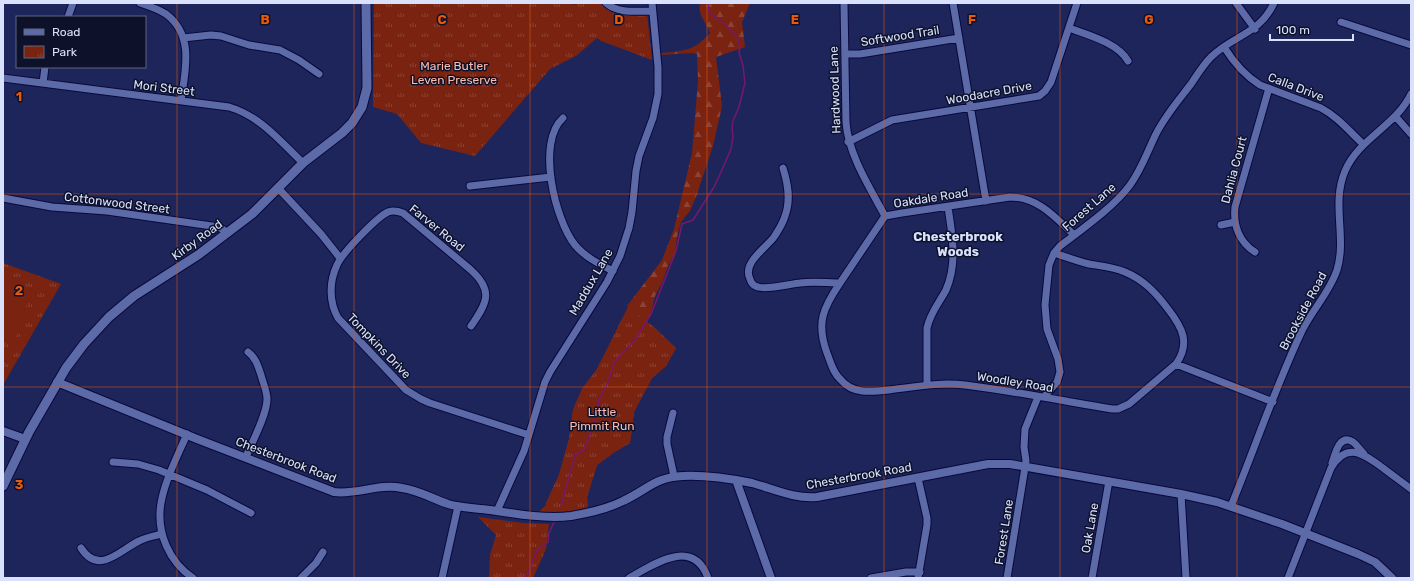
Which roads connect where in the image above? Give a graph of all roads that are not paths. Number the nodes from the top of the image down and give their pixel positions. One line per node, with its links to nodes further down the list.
1 (73, 3): 11 (street)
2 (140, 3): 15 (street)
3 (606, 3): 10 (street)
4 (844, 3): 19 (street, Hardwood Lane)
5 (954, 3): 16 (street)
6 (1077, 3): 13 (street, Woodacre Drive)
7 (1236, 3): 14 (street)
8 (1274, 3): 14 (street, Forest Lane)
9 (364, 4): 34 (main road, Kirby Road)
10 (652, 7): 50 (street, Maddux Lane)
11 (68, 16)
12 (1341, 22): 17 (street)
13 (1069, 28): 20 (street); 28 (street, Woodacre Drive)
14 (1254, 29): 18 (street, Forest Lane)
15 (183, 38): 22 (street); 27 (street)
16 (959, 38): 19 (street, Softwood Trail); 28 (street)
17 (1411, 45)
18 (1224, 47): 25 (street, Calla Drive); 46 (street, Forest Lane)
19 (845, 54): 32 (street, Hardwood Lane)
20 (1128, 61)
21 (45, 68): 24 (street)
22 (319, 74)
23 (3, 78): 24 (street, Mori Street)
24 (43, 83): 27 (street, Mori Street)
25 (1269, 88): 33 (street, Calla Drive); 43 (street, Dahlia Court)
26 (1411, 94): 29 (street, Brookside Road)
27 (181, 101): 34 (street, Mori Street)
28 (971, 108): 32 (street, Woodacre Drive); 40 (street)
29 (1396, 117): 31 (street); 33 (street, Brookside Road)
30 (563, 118): 36 (street)
31 (1411, 134)
32 (848, 142): 42 (street, Hardwood Lane)
33 (1363, 144): 58 (street, Brookside Road)
34 (303, 163): 38 (main road, Kirby Road)
35 (783, 168): 51 (street)
36 (551, 177): 37 (street); 50 (street)
37 (470, 186)
38 (278, 188): 45 (main road, Kirby Road); 49 (street)
39 (3, 198): 45 (street, Cottonwood Street)
40 (986, 201): 41 (street, Oakdale Road); 46 (street, Oakdale Road)
41 (948, 207): 42 (street, Oakdale Road); 56 (street)
42 (885, 216): 51 (street, Oakdale Road)
43 (1235, 222): 44 (street); 48 (street, Dahlia Court)
44 (1221, 225)
45 (228, 233): 55 (main road, Kirby Road)
46 (1074, 235): 47 (street, Forest Lane)
47 (1054, 252): 54 (street); 57 (street, Forest Lane)
48 (1255, 252)
49 (340, 258): 52 (street, Farver Road); 62 (street, Tompkins Drive)
50 (613, 271): 62 (street, Maddux Lane)
51 (840, 282): 56 (street, Woodley Road)
52 (471, 326)
53 (248, 352): 65 (street)
54 (1176, 364): 57 (street, Woodley Road); 58 (street)
55 (58, 382): 61 (street, Chesterbrook Road); 63 (main road, Kirby Road)
56 (927, 385): 57 (street, Woodley Road)
57 (1041, 397): 67 (street, Forest Lane)
58 (1272, 402): 78 (street, Brookside Road)
59 (673, 413): 70 (street)
60 (3, 431): 63 (street)
61 (187, 434): 65 (street, Chesterbrook Road); 69 (street)
62 (529, 435): 79 (street, Maddux Lane)
63 (25, 439): 74 (main road, Kirby Road)
64 (1364, 454): 68 (street); 68 (street); 75 (street)
65 (246, 457): 77 (street, Chesterbrook Road)
66 (112, 462): 69 (street)
67 (1026, 466): 71 (street, Chesterbrook Road); 73 (street, Chesterbrook Road); 94 (street, Forest Lane)
68 (1331, 468): 82 (street)
69 (171, 474): 80 (street); 81 (street)
70 (674, 476): 72 (street, Chesterbrook Road); 79 (street, Chesterbrook Road)
71 (918, 478): 72 (street, Chesterbrook Road); 85 (street)
72 (736, 480): 92 (street)
73 (1109, 481): 76 (street, Chesterbrook Road); 95 (street, Oak Lane)
74 (3, 486)
75 (1411, 489)
76 (1181, 494): 78 (street, Chesterbrook Road); 96 (street)
77 (458, 506): 79 (street, Chesterbrook Road); 89 (street)
78 (1231, 506): 82 (street, Chesterbrook Road)
79 (497, 512)
80 (251, 513)
81 (162, 534): 83 (street); 87 (street)
82 (1306, 534): 86 (street, Chesterbrook Road); 97 (street)
83 (81, 548)
84 (323, 552): 88 (street)
85 (919, 575): 93 (street)
86 (1387, 576)
87 (193, 578)
88 (301, 578)
89 (442, 578)
90 (629, 578): 91 (street)
91 (708, 578)
92 (771, 578)
93 (871, 578)
94 (1007, 578)
95 (1092, 578)
96 (1186, 578)
97 (1288, 578)

